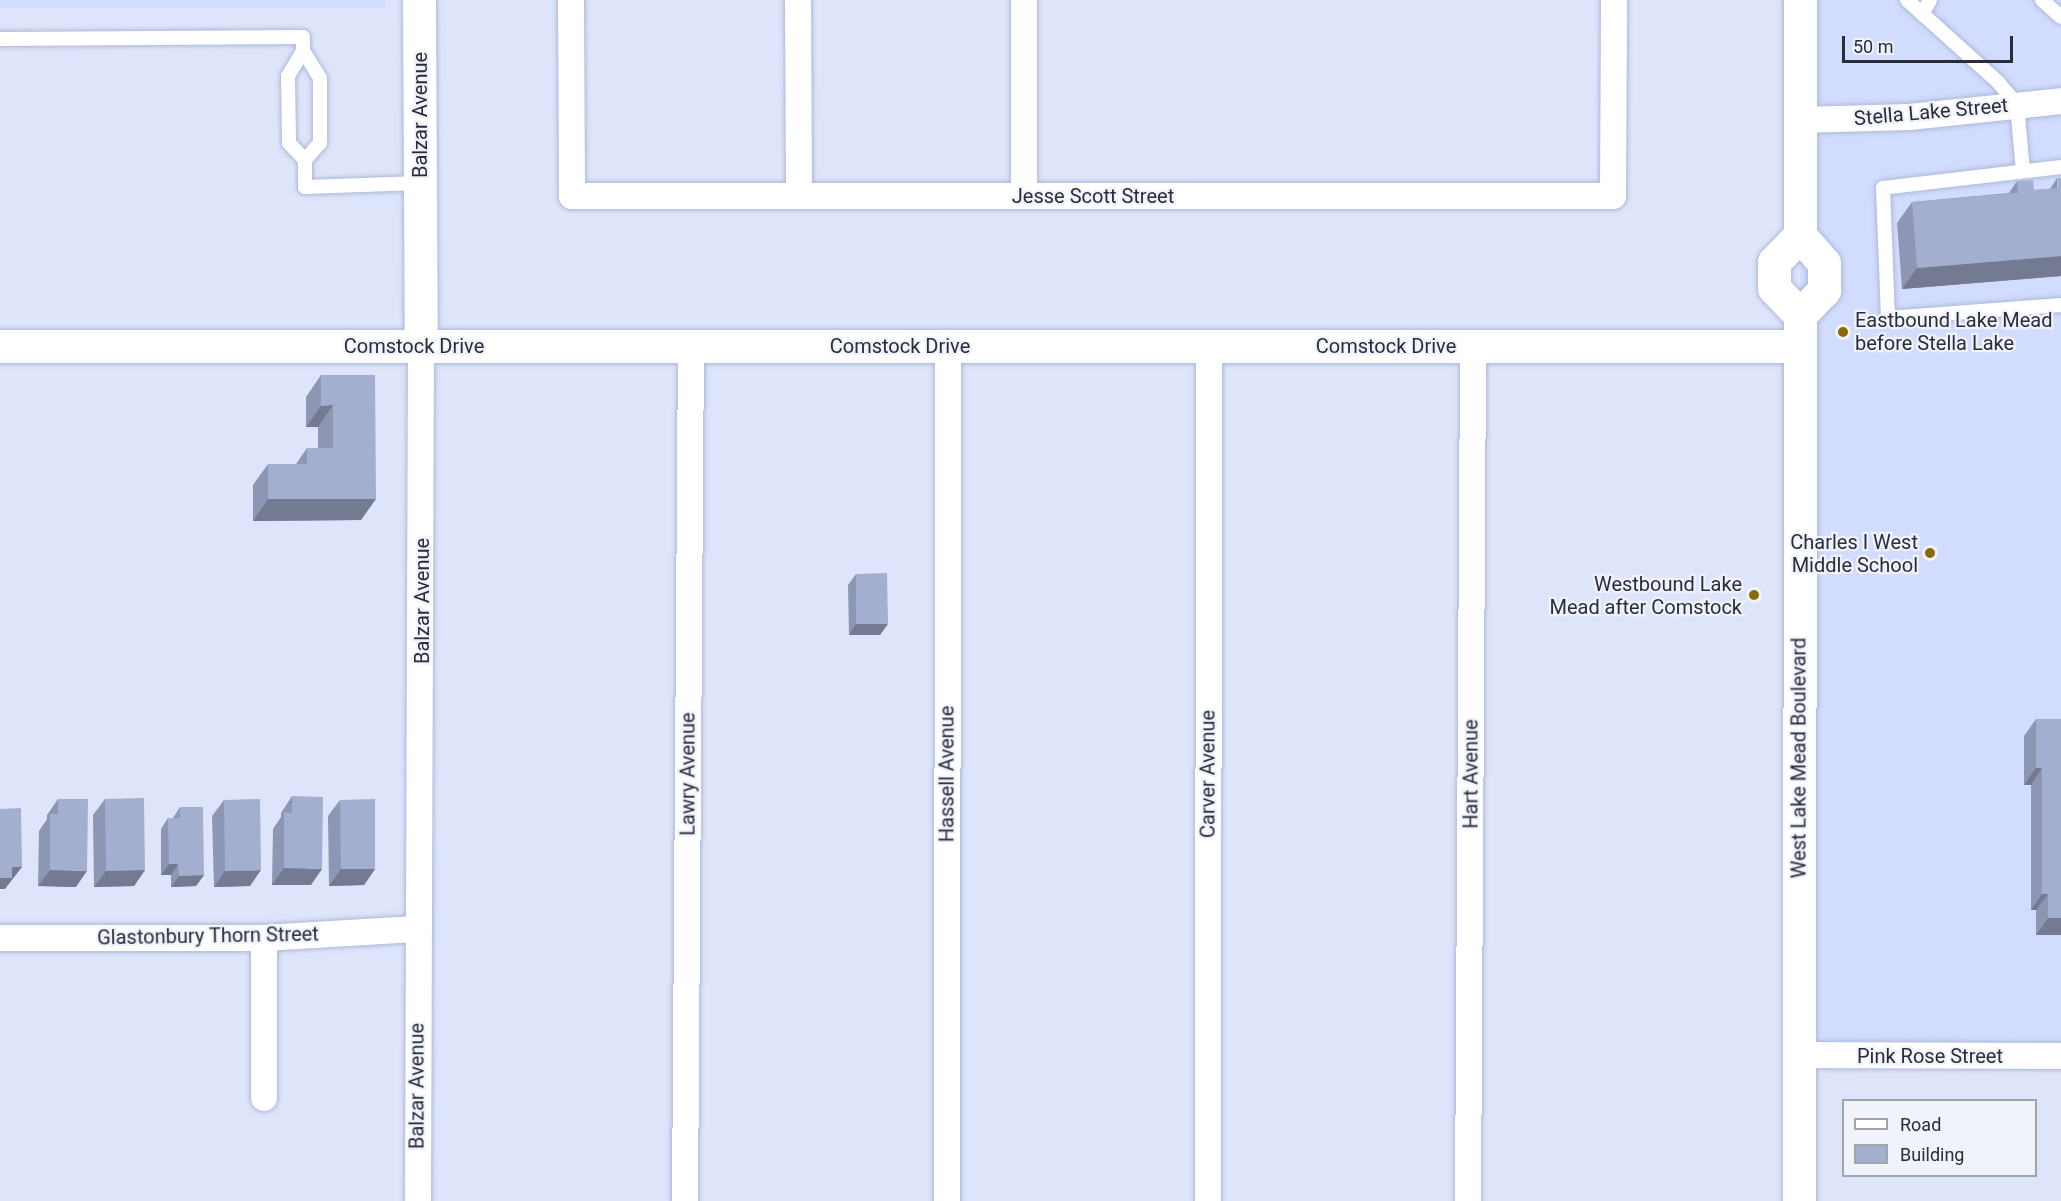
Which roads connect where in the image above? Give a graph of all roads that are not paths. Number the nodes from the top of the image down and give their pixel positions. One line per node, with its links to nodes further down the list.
1 (419, 0): 20 (street, Balzar Avenue)
2 (571, 0): 21 (street, Jesse Scott Street)
3 (798, 0): 21 (street)
4 (1024, 0): 22 (street)
5 (1614, 0): 22 (street, Jesse Scott Street)
6 (1800, 0): 16 (street)
7 (1907, 0): 10 (lane)
8 (1930, 0): 10 (lane)
9 (2042, 0): 11 (lane)
10 (1922, 14): 15 (lane)
11 (2061, 17)
12 (0, 39): 13 (lane)
13 (303, 51): 17 (lane); 17 (lane)
14 (2061, 101): 15 (street, Stella Lake Street)
15 (2017, 105): 16 (street, Stella Lake Street); 19 (lane)
16 (1800, 120): 23 (street)
17 (305, 160): 20 (lane)
18 (2061, 167): 19 (lane)
19 (2023, 171): 24 (lane)
20 (420, 183): 27 (street, Balzar Avenue)
21 (799, 196): 22 (street, Jesse Scott Street)
22 (1024, 196)
23 (1800, 235): 25 (street); 25 (street)
24 (2061, 304)
25 (1800, 330): 31 (street, Comstock Drive); 35 (street, West Lake Mead Boulevard)
26 (0, 346): 27 (street, Comstock Drive)
27 (421, 346): 28 (street, Comstock Drive); 32 (street, Balzar Avenue)
28 (691, 346): 29 (street, Comstock Drive); 39 (street, Lawry Avenue)
29 (948, 346): 30 (street, Comstock Drive); 40 (street, Hassell Avenue)
30 (1209, 346): 31 (street, Comstock Drive); 41 (street, Carver Avenue)
31 (1473, 346): 42 (street, Hart Avenue)
32 (416, 929): 34 (street, Glastonbury Thorn Street); 38 (street, Balzar Avenue)
33 (0, 938): 34 (street, Glastonbury Thorn Street)
34 (264, 938): 37 (street)
35 (1799, 1055): 36 (street, Pink Rose Street); 43 (street, West Lake Mead Boulevard)
36 (2061, 1056)
37 (264, 1098)
38 (418, 1201)
39 (685, 1201)
40 (947, 1201)
41 (1208, 1201)
42 (1468, 1201)
43 (1799, 1201)

